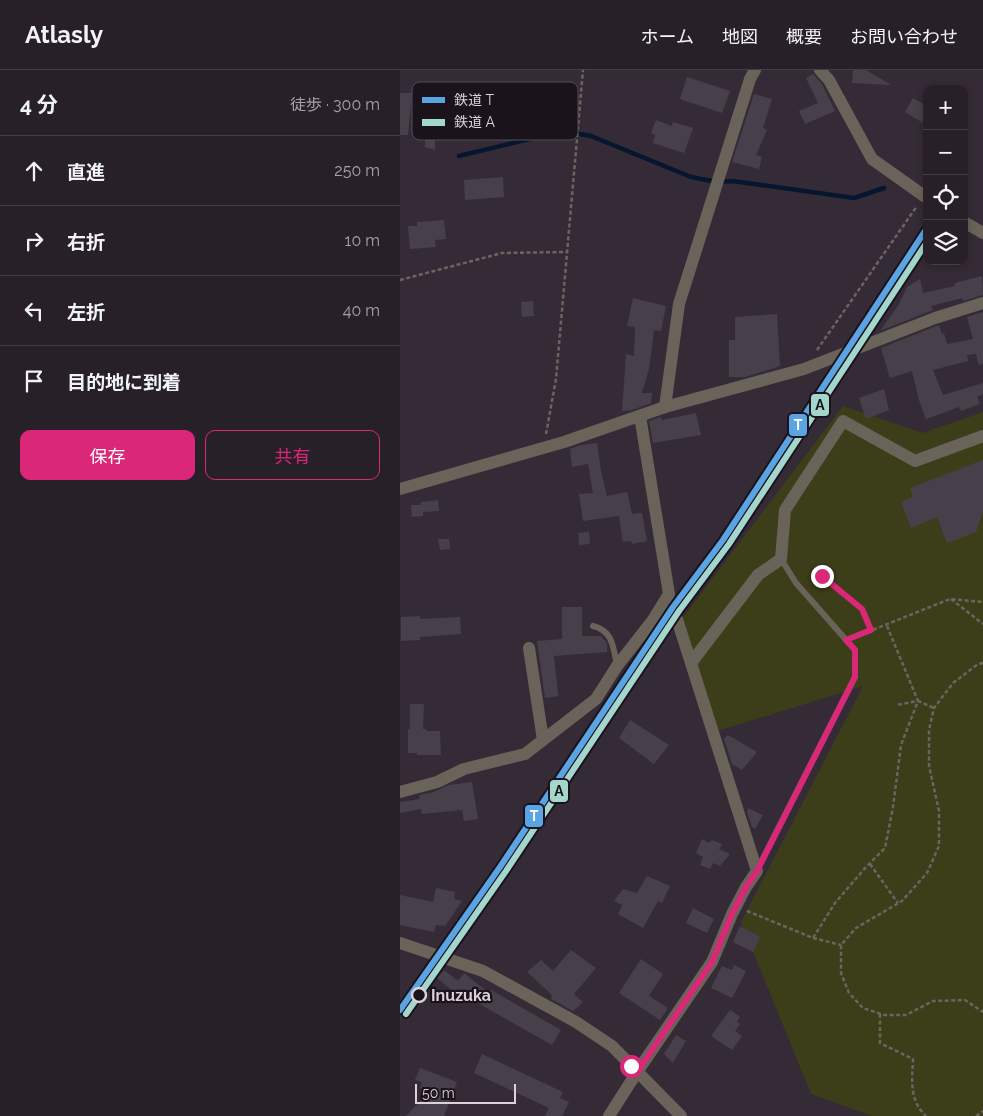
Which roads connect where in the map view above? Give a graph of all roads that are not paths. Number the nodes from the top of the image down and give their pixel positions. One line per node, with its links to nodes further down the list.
1 (756, 70): 7 (street)
2 (820, 70): 3 (street)
3 (923, 196)
4 (968, 224): 5 (street)
5 (983, 233)
6 (983, 303): 7 (street)
7 (665, 406): 8 (street)
8 (640, 416): 10 (street); 12 (street)
9 (983, 436): 11 (street)
10 (400, 490)
11 (781, 558): 16 (street); 20 (lane)
12 (669, 594): 13 (lane); 17 (street)
13 (677, 619): 16 (street)
14 (593, 626): 17 (lane)
15 (529, 648): 18 (street)
16 (691, 663): 20 (street)
17 (617, 666): 18 (street)
18 (543, 740): 19 (street)
19 (400, 792)
20 (757, 871): 22 (street)
21 (400, 943): 22 (street)
22 (637, 1072): 23 (street); 24 (street)
23 (609, 1116)
24 (681, 1116)

